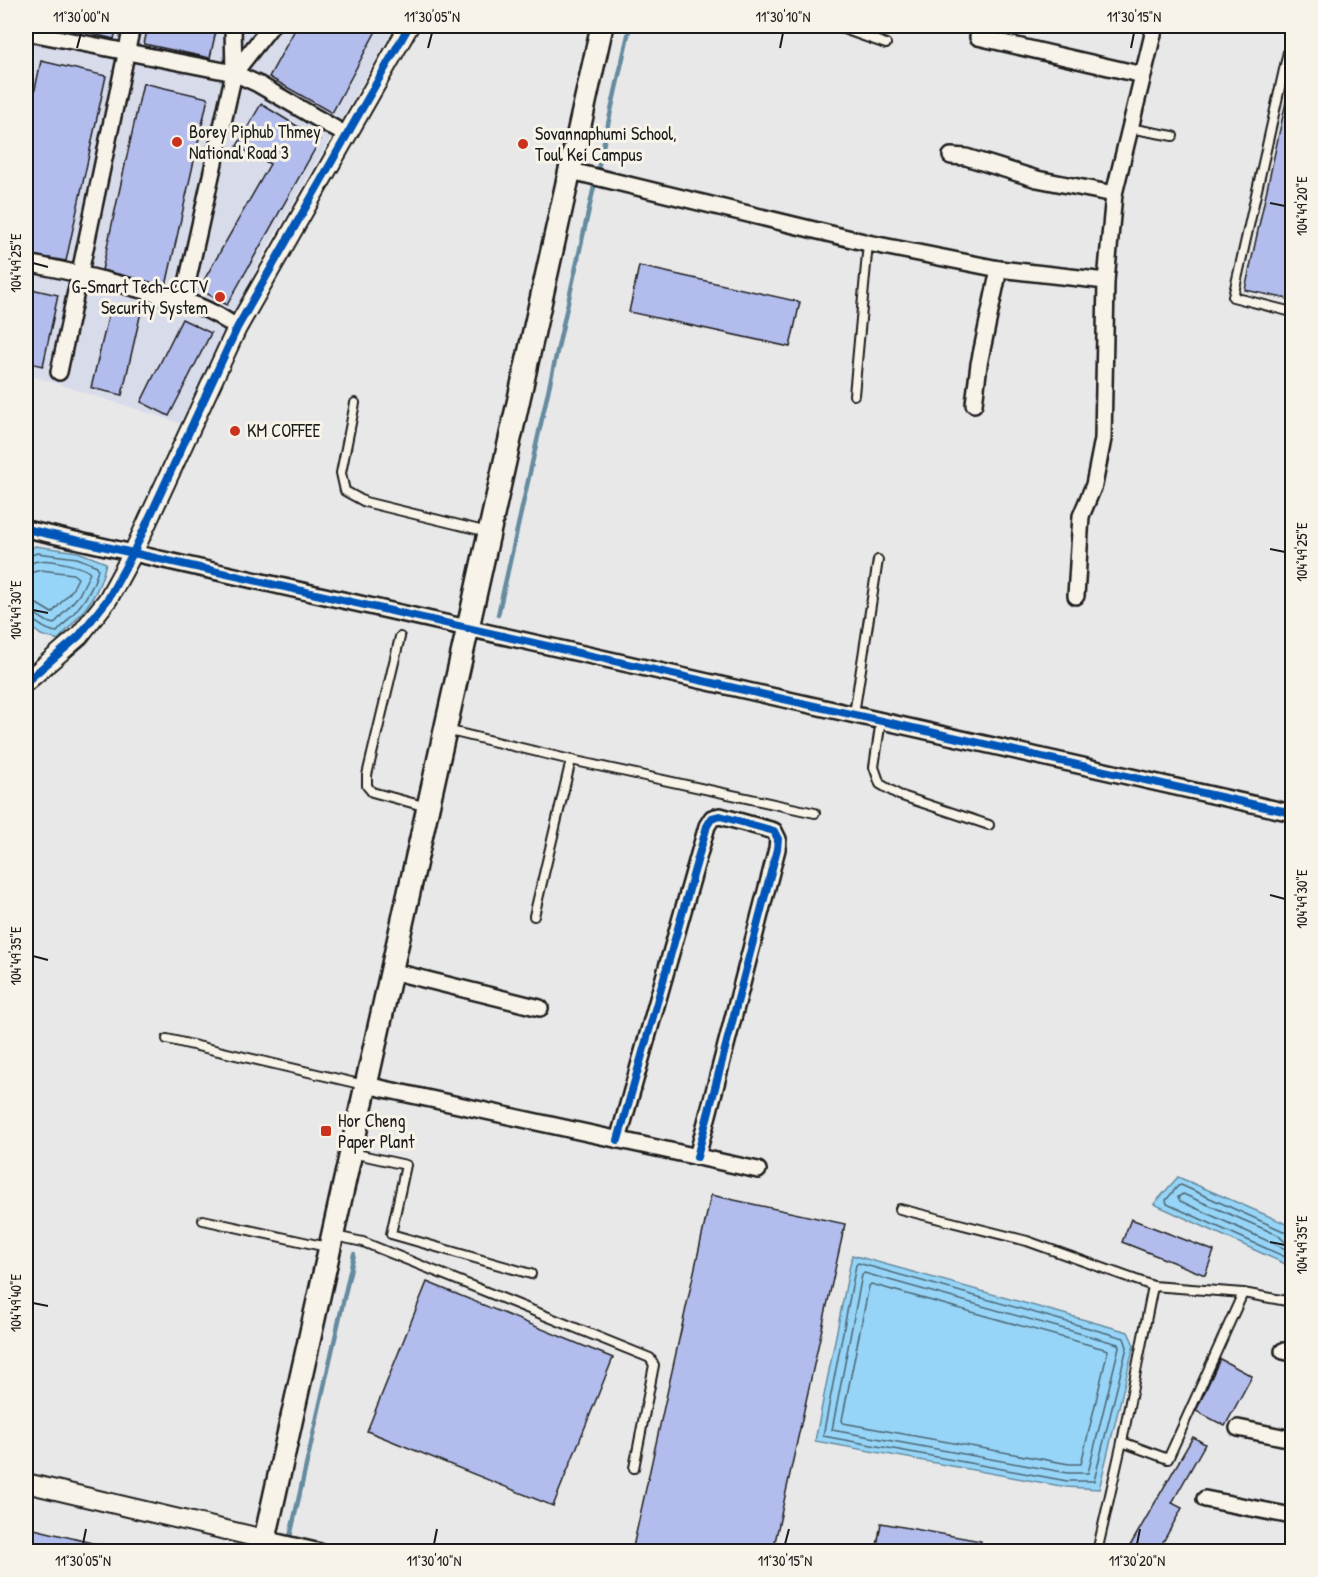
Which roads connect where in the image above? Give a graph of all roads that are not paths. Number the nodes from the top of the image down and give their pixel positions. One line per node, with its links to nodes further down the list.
1 (132, 26): 12 (street)
2 (233, 26): 13 (street)
3 (271, 26): 13 (street)
4 (602, 26): 19 (main road)
5 (835, 26): 11 (lane)
6 (1155, 26): 14 (street)
7 (404, 27): 16 (street)
8 (26, 32): 12 (street)
9 (1293, 34): 27 (lane)
10 (978, 37): 14 (street)
11 (886, 44)
12 (127, 52): 13 (street); 24 (street)
13 (234, 73): 16 (street); 26 (street)
14 (1143, 75): 15 (street)
15 (1129, 128): 17 (lane); 20 (street)
16 (346, 135): 28 (street)
17 (1173, 136)
18 (951, 156): 20 (street)
19 (579, 173): 21 (street); 34 (main road)
20 (1114, 194): 25 (street)
21 (868, 243): 23 (street); 30 (lane)
22 (26, 263): 24 (street)
23 (999, 269): 25 (street); 32 (street)
24 (80, 274): 26 (street); 29 (street)
25 (1106, 281): 37 (street)
26 (183, 301): 28 (street)
27 (1293, 312)
28 (237, 328): 35 (street)
29 (59, 372)
30 (854, 395)
31 (355, 403): 34 (lane)
32 (974, 404)
33 (26, 529): 35 (street)
34 (490, 533): 38 (main road)
35 (133, 553): 38 (street); 40 (street)
36 (878, 560): 41 (lane)
37 (1076, 596)
38 (468, 628): 41 (street); 43 (main road)
39 (400, 637): 45 (lane)
40 (26, 682)
41 (854, 714): 42 (street)
42 (881, 720): 47 (street); 48 (lane)
43 (445, 730): 44 (lane); 45 (main road)
44 (571, 760): 46 (lane); 49 (lane)
45 (428, 807): 50 (main road)
46 (815, 813)
47 (1293, 813)
48 (989, 825)
49 (534, 915)
50 (391, 971): 51 (street); 53 (main road)
51 (540, 1008)
52 (167, 1039): 53 (lane)
53 (366, 1085): 54 (street); 55 (main road)
54 (618, 1140): 56 (street); 56 (street)
55 (351, 1153): 60 (main road); 61 (lane)
56 (697, 1157): 57 (street)
57 (758, 1170)
58 (900, 1209): 62 (lane)
59 (202, 1220): 60 (lane)
60 (331, 1241): 68 (lane); 72 (main road)
61 (531, 1274)
62 (1153, 1286): 63 (lane); 67 (lane)
63 (1243, 1293): 64 (lane); 67 (lane)
64 (1293, 1302)
65 (1238, 1428): 66 (street)
66 (1293, 1439)
67 (1122, 1442): 74 (lane)
68 (634, 1468)
69 (26, 1483): 72 (street)
70 (1205, 1499): 71 (street)
71 (1293, 1516)
72 (267, 1544): 73 (street)
73 (320, 1551)
74 (1097, 1551)

